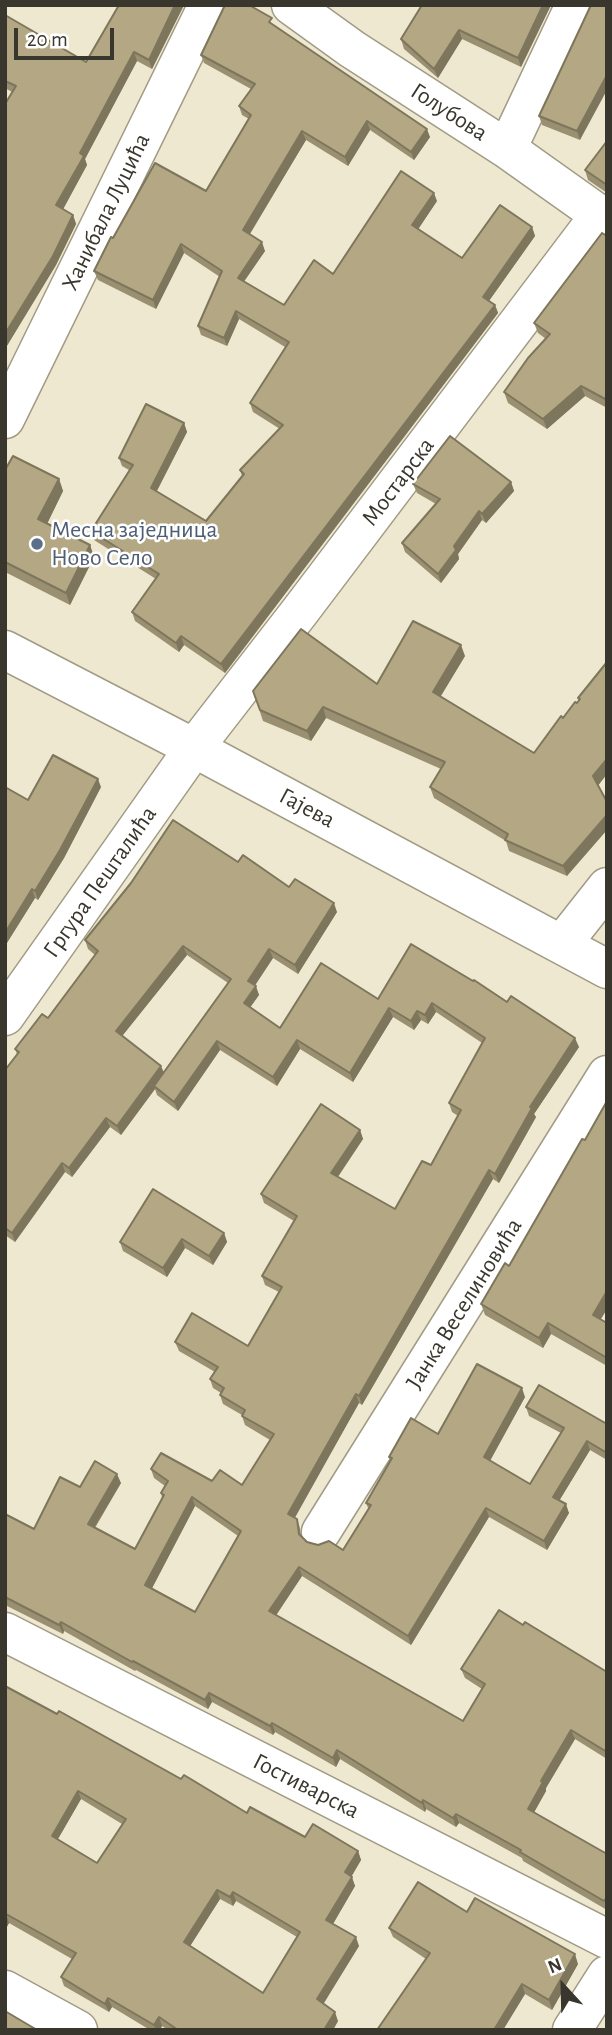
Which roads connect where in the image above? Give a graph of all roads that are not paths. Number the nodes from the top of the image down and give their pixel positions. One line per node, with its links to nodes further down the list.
1 (208, 5): 6 (street, Ханибала Луцића)
2 (291, 5): 4 (street, Голубова)
3 (575, 5): 4 (street)
4 (507, 149): 5 (street, Голубова)
5 (603, 218): 8 (street, Мостарска)
6 (5, 419)
7 (5, 650): 8 (street, Гајева)
8 (194, 748): 10 (street, Гајева); 12 (street, Гргура Пешталића)
9 (607, 887): 10 (street)
10 (562, 944): 11 (street, Гајева)
11 (607, 969)
12 (5, 1016)
13 (607, 1075): 14 (street, Јанка Веселиновића)
14 (321, 1532)
15 (5, 1632): 16 (street, Гостиварска)
16 (607, 1939)
17 (607, 1975): 20 (street)
18 (5, 1990): 19 (street)
19 (78, 2030)
20 (572, 2030)

